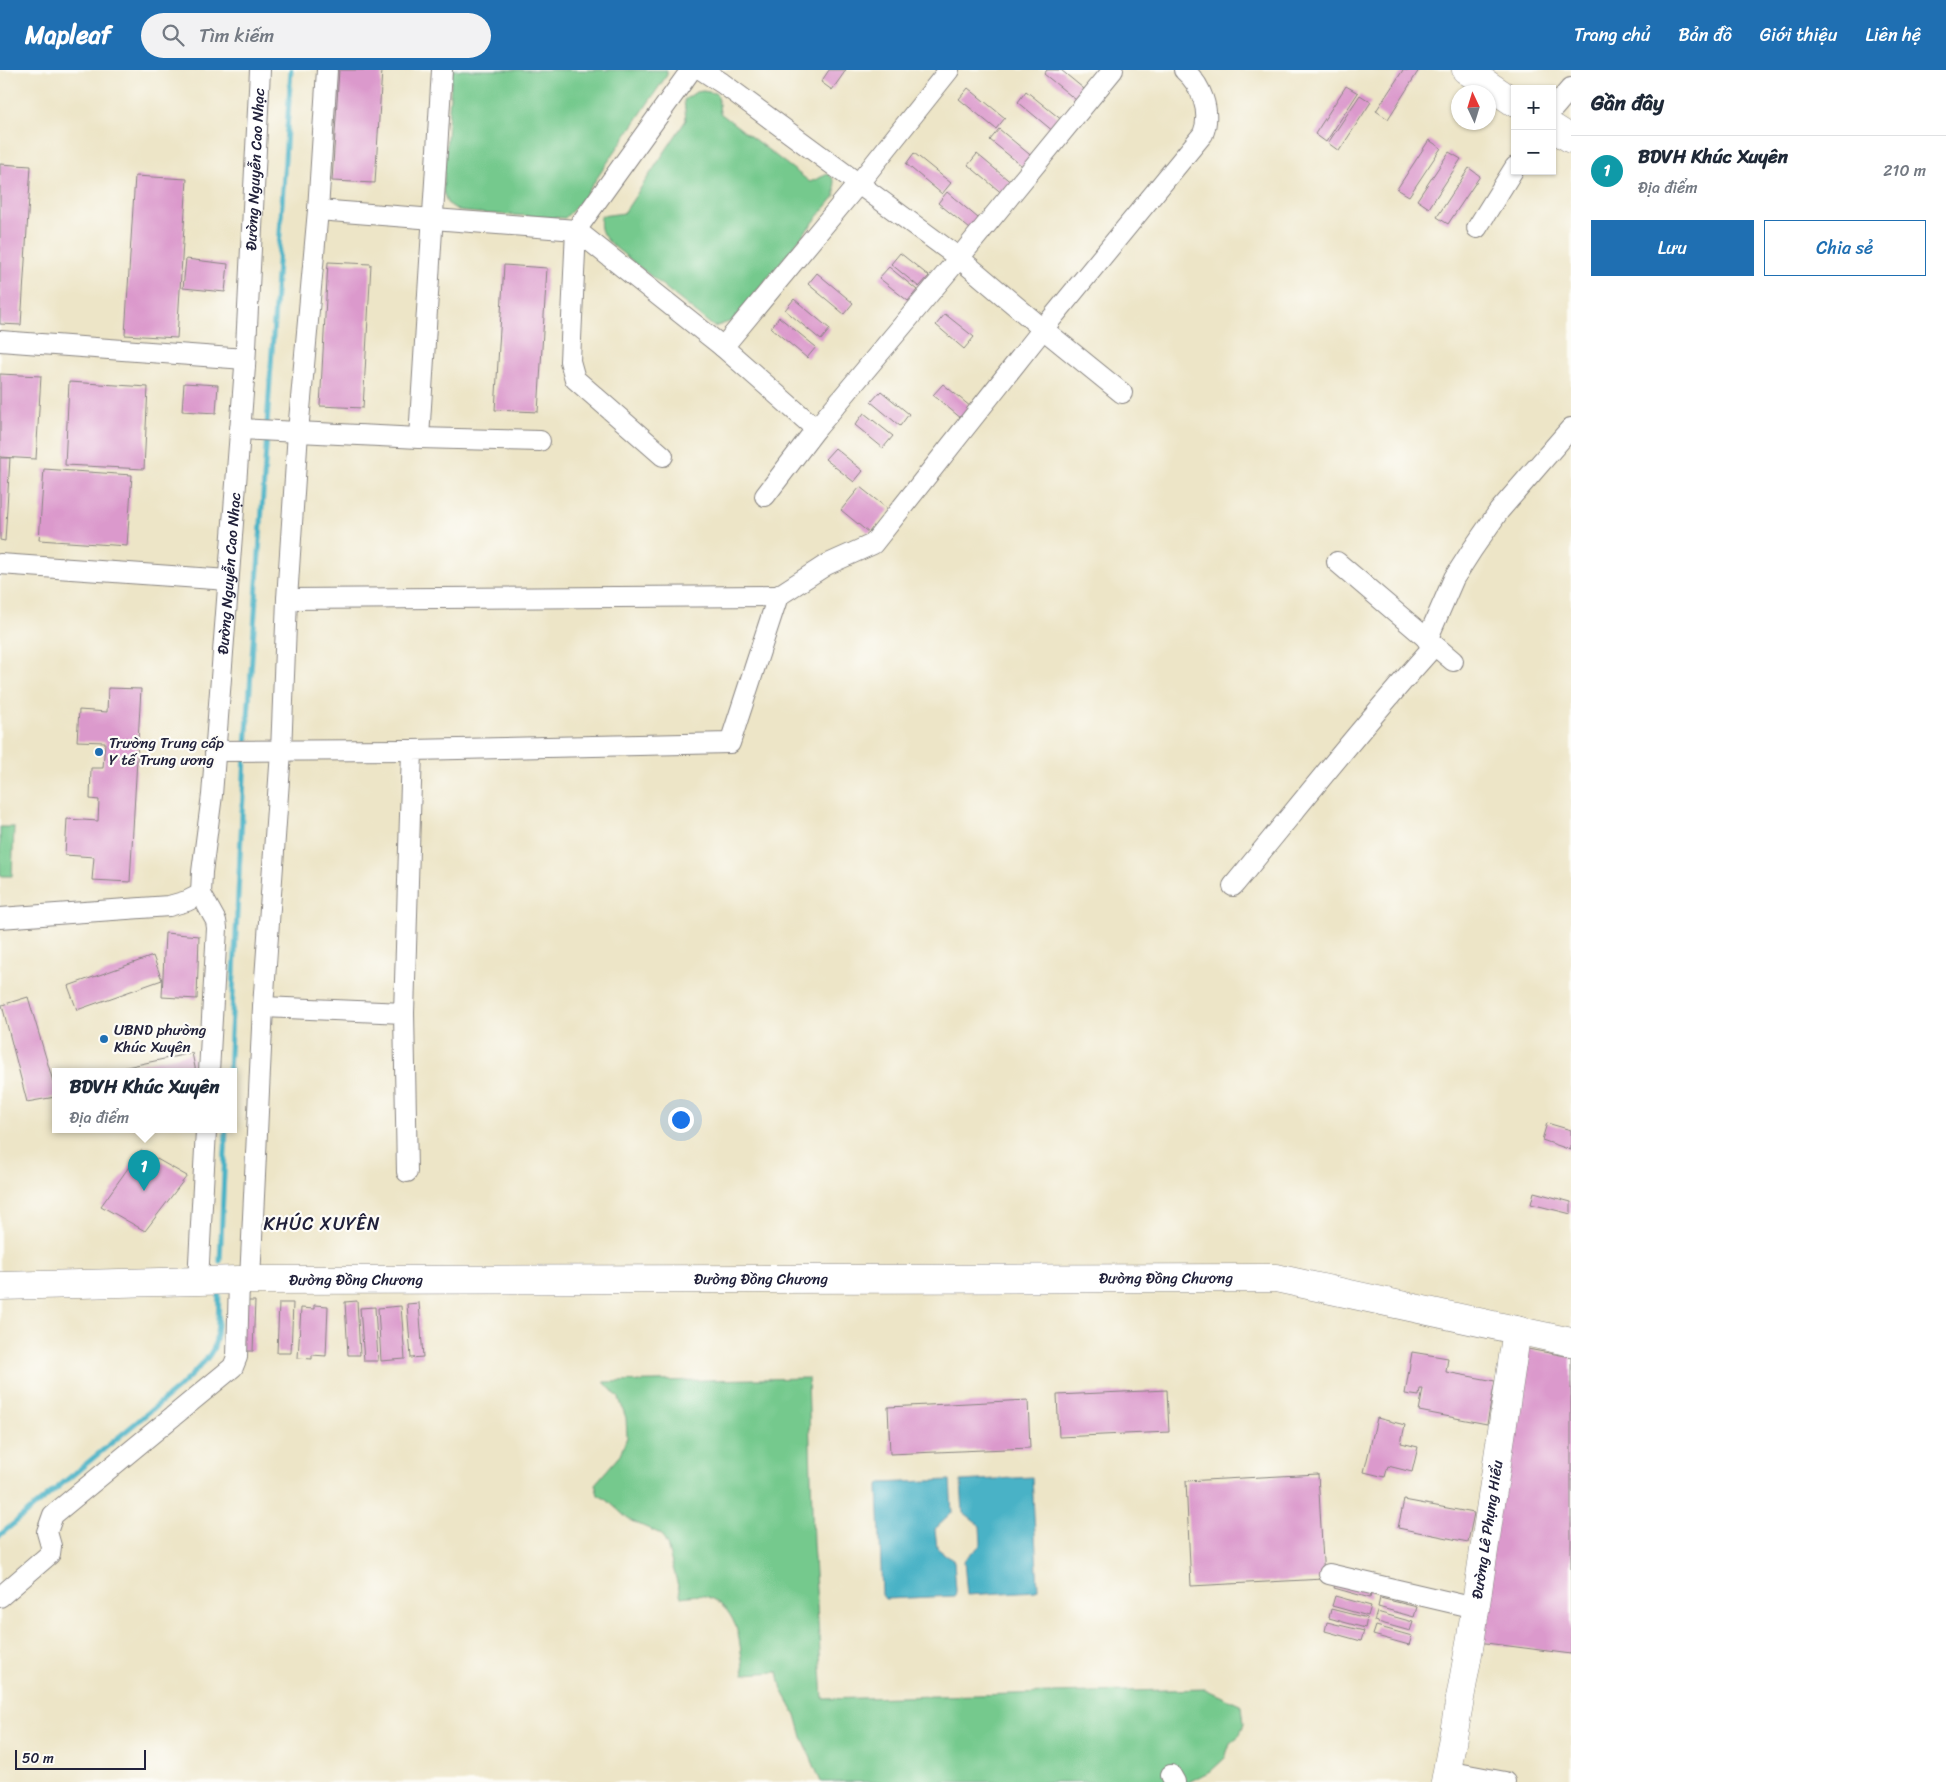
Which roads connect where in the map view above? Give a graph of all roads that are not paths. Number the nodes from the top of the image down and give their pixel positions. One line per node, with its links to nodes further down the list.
1 (260, 70): 25 (street, Đường Nguyễn Cao Nhạc)
2 (327, 70): 17 (street)
3 (442, 70): 18 (street)
4 (691, 70): 20 (street)
5 (702, 70): 16 (street)
6 (948, 70): 16 (street)
7 (1113, 70): 21 (street)
8 (1184, 70): 22 (street)
9 (1466, 70): 11 (street)
10 (1571, 88): 12 (street)
11 (1511, 100)
12 (1556, 105)
13 (1556, 130): 14 (street)
14 (1571, 139)
15 (1511, 174): 19 (street)
16 (860, 183): 21 (street); 24 (street)
17 (318, 210): 18 (street); 30 (street)
18 (433, 218): 20 (street); 31 (street)
19 (1478, 228)
20 (576, 230): 24 (street); 33 (street)
21 (959, 258): 22 (street); 29 (street)
22 (1043, 329): 26 (street); 38 (street)
23 (0, 341): 25 (street)
24 (723, 348): 29 (street)
25 (245, 359): 28 (street, Đường Nguyễn Cao Nhạc)
26 (1122, 393)
27 (1571, 428): 40 (street)
28 (247, 429): 30 (street); 37 (street, Đường Nguyễn Cao Nhạc)
29 (816, 429): 34 (street)
30 (294, 432): 31 (street); 39 (street)
31 (419, 438): 32 (street)
32 (540, 441)
33 (663, 456)
34 (765, 496)
35 (1336, 562): 40 (street)
36 (0, 564): 37 (street)
37 (228, 580): 43 (street, Đường Nguyễn Cao Nhạc)
38 (778, 596): 39 (street); 42 (street)
39 (287, 599): 44 (street)
40 (1430, 643): 41 (street); 45 (street)
41 (1452, 662)
42 (412, 750): 44 (street); 49 (street)
43 (222, 751): 44 (street); 46 (street, Đường Nguyễn Cao Nhạc)
44 (273, 752): 48 (street)
45 (1233, 886)
46 (201, 894): 47 (street); 50 (street)
47 (0, 918)
48 (263, 1007): 49 (street); 53 (street)
49 (404, 1013): 52 (street)
50 (209, 1068)
51 (206, 1133): 53 (street)
52 (407, 1172)
53 (226, 1280): 54 (street, Đường Đồng Chương); 55 (street, Đường Đồng Chương); 58 (street)
54 (0, 1286)
55 (1516, 1330): 56 (street); 59 (street, Đường Lê Phụng Hiểu)
56 (1571, 1342)
57 (1329, 1574): 59 (street)
58 (0, 1597)
59 (1475, 1608): 60 (street, Đường Lê Phụng Hiểu)
60 (1446, 1776): 61 (street)
61 (1505, 1782)

